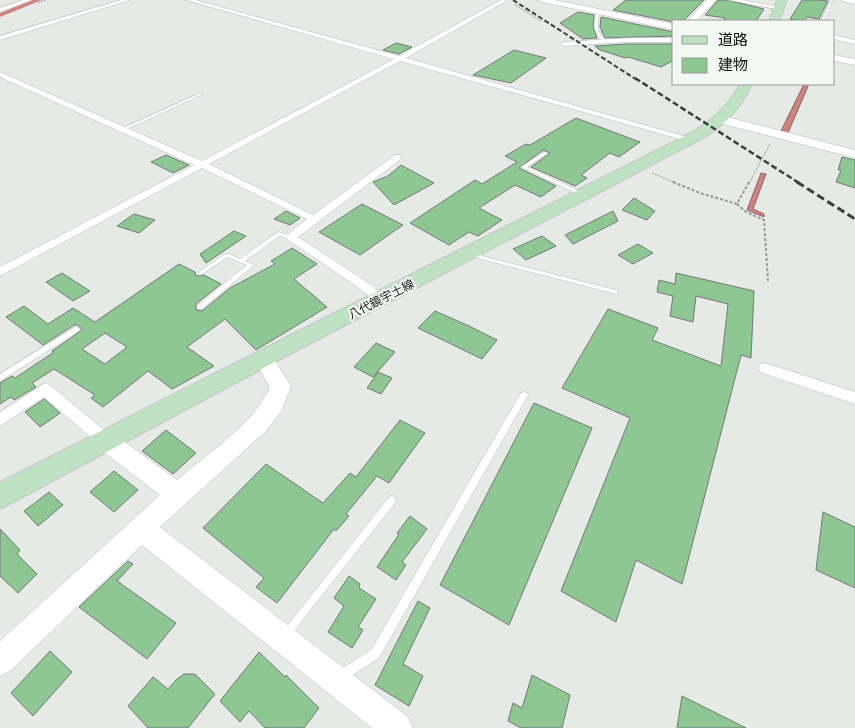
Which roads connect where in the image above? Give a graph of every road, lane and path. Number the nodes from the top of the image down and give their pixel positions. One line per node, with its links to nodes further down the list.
1 (28, 0): 12 (street)
2 (127, 0): 19 (street)
3 (189, 0): 26 (street)
4 (507, 0): 17 (path); 26 (street)
5 (542, 0): 13 (street)
6 (712, 0): 14 (street)
7 (732, 0): 11 (street)
8 (832, 0): 16 (lane)
9 (844, 0): 10 (street)
10 (855, 2)
11 (782, 4): 15 (main road)
12 (0, 10)
13 (599, 12): 18 (street); 22 (lane)
14 (692, 20)
15 (774, 20)
16 (822, 20)
17 (541, 21)
18 (672, 26)
19 (0, 38)
20 (835, 38): 23 (street)
21 (672, 40): 22 (street)
22 (603, 41): 24 (street)
23 (855, 42)
24 (564, 44)
25 (835, 58): 27 (street)
26 (400, 59): 34 (street); 38 (street)
27 (855, 62)
28 (0, 74): 32 (street)
29 (745, 85): 31 (main road, 八代鏡宇土線)
30 (201, 94): 32 (lane)
31 (723, 120): 33 (street); 34 (main road, 八代鏡宇土線)
32 (123, 129): 38 (street)
33 (775, 134): 36 (street); 41 (path)
34 (690, 140): 39 (main road, 八代鏡宇土線)
35 (546, 153): 40 (lane)
36 (855, 154)
37 (398, 157): 42 (street)
38 (201, 164): 42 (street); 46 (street)
39 (638, 167): 40 (main road, 八代鏡宇土線); 41 (path)
40 (584, 195): 44 (main road, 八代鏡宇土線)
41 (737, 204): 48 (path)
42 (314, 219): 43 (street)
43 (291, 236): 45 (lane); 50 (street)
44 (472, 252): 49 (lane); 50 (main road, 八代鏡宇土線)
45 (241, 261): 47 (lane); 51 (lane)
46 (0, 272)
47 (199, 274)
48 (768, 281)
49 (616, 292)
50 (380, 299): 53 (main road, 八代鏡宇土線)
51 (200, 307)
52 (77, 329): 55 (lane)
53 (263, 358): 59 (main road, 八代鏡宇土線); 60 (street)
54 (765, 368): 57 (street)
55 (0, 378)
56 (524, 395): 66 (lane)
57 (855, 398)
58 (0, 420): 59 (street)
59 (106, 441): 60 (street); 61 (main road, 八代鏡宇土線)
60 (178, 495): 63 (street)
61 (0, 496)
62 (392, 500): 64 (lane)
63 (141, 528): 64 (street); 65 (street)
64 (282, 638): 66 (street)
65 (0, 661)
66 (335, 680): 67 (street)
67 (397, 728)

